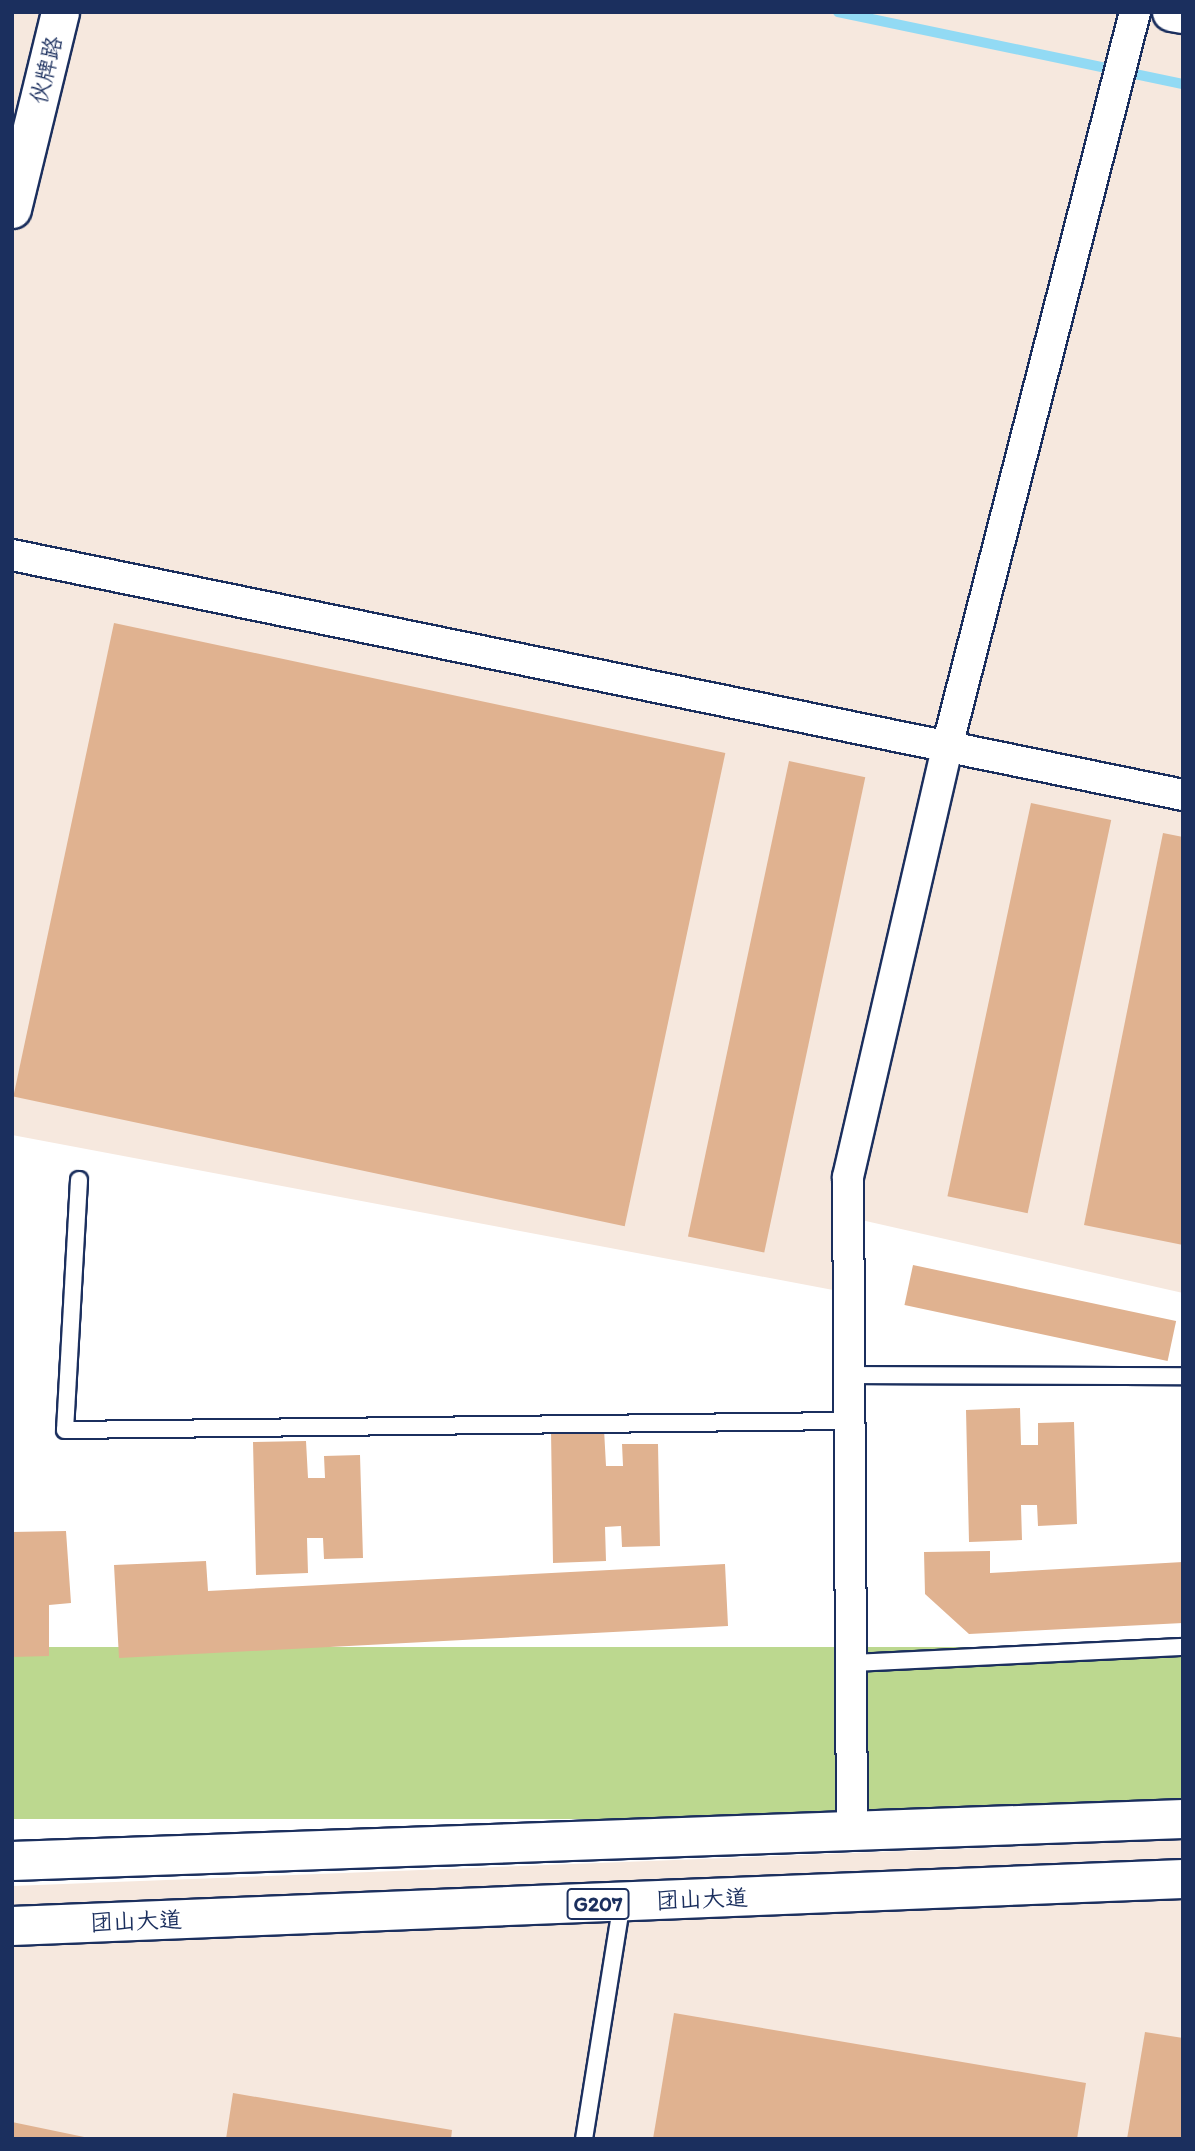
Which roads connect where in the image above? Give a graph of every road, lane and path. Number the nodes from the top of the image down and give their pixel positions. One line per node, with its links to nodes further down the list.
1 (60, 12): 5 (street, 伙牌路)
2 (1135, 12): 7 (street)
3 (1172, 12): 4 (main road)
4 (1183, 14)
5 (12, 209)
6 (12, 555): 7 (street)
7 (947, 747): 8 (street); 10 (street)
8 (1183, 795)
9 (79, 1180): 12 (lane)
10 (849, 1375): 11 (lane); 12 (street)
11 (1183, 1376)
12 (849, 1421): 14 (street)
13 (1183, 1647): 14 (lane)
14 (851, 1663): 16 (street)
15 (1183, 1819): 16 (main road)
16 (852, 1832): 17 (main road)
17 (12, 1861)
18 (1183, 1879): 19 (main road, 团山大道 / G207)
19 (622, 1903): 20 (main road, 团山大道 / G207); 21 (lane)
20 (12, 1926)
21 (584, 2139)

